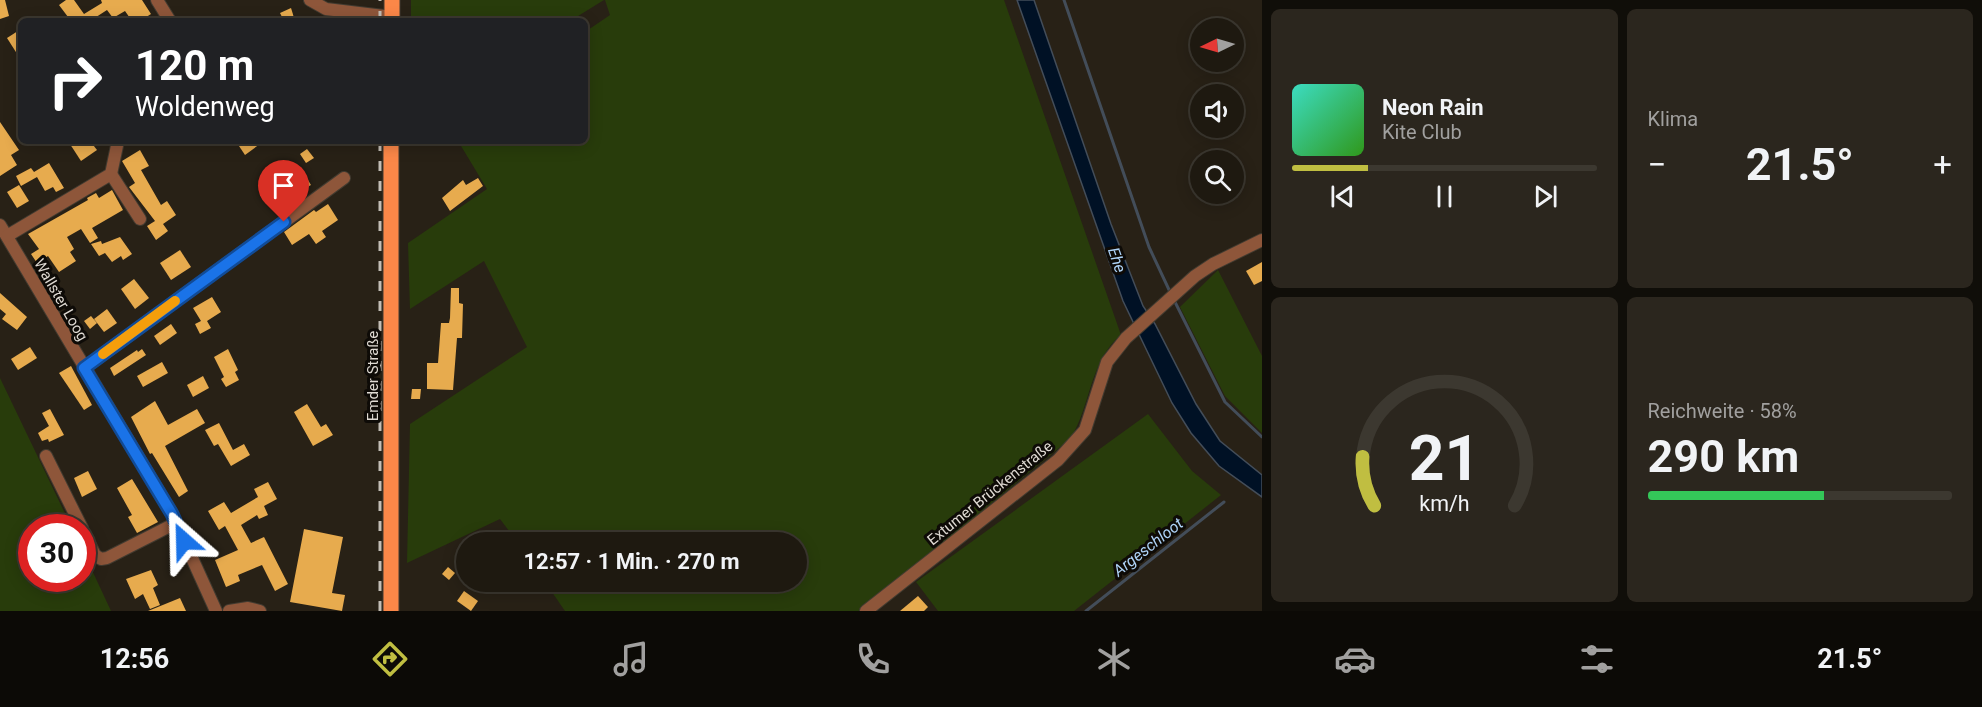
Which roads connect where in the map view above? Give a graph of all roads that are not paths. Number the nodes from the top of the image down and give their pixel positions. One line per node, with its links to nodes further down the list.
1 (157, 0): 4 (street)
2 (310, 0): 5 (street)
3 (392, 0): 6 (main road)
4 (168, 18)
5 (385, 18)
6 (392, 18)
7 (115, 144): 9 (street)
8 (391, 144): 22 (main road, Emder Straße)
9 (111, 174): 11 (street); 12 (street)
10 (344, 178): 14 (street)
11 (140, 219)
12 (3, 230): 14 (street, Wallster Loog)
13 (1262, 240): 23 (street, Extumer Brückenstraße)
14 (84, 368): 17 (street, Wallster Loog)
15 (46, 456): 16 (street)
16 (75, 514)
17 (176, 524): 18 (street); 19 (street, Wallster Loog)
18 (96, 556)
19 (216, 611)
20 (229, 611): 21 (street)
21 (260, 611)
22 (391, 611)
23 (866, 611)

